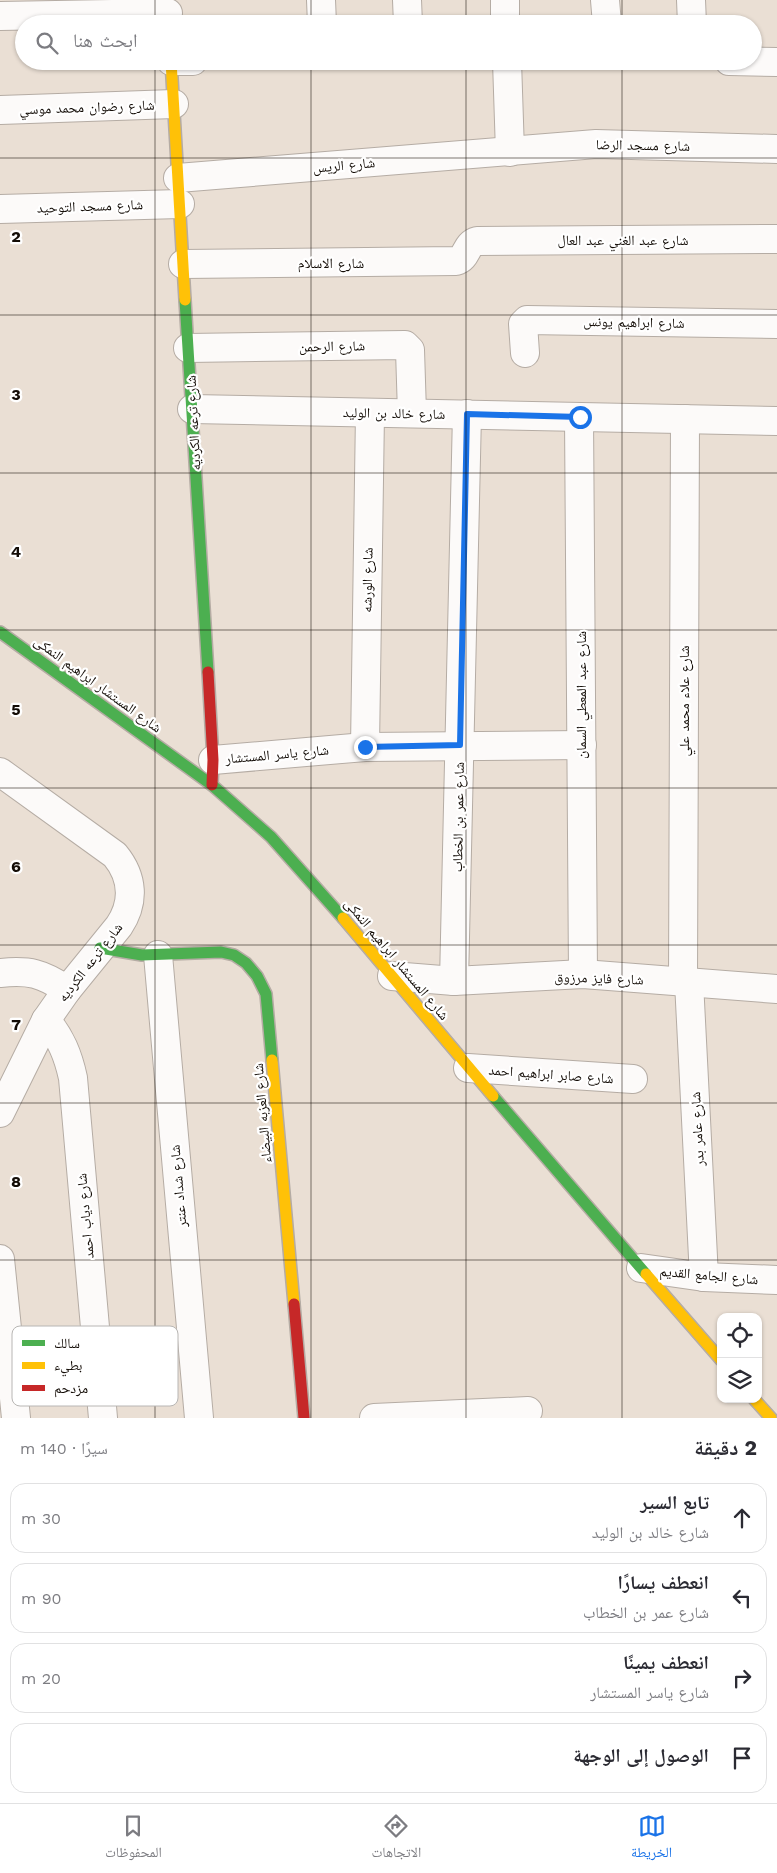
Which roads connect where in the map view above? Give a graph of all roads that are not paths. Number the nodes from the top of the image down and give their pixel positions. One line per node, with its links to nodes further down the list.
1 (320, 0): 8 (street)
2 (407, 0): 9 (street)
3 (505, 0): 10 (street)
4 (605, 0): 11 (street)
5 (691, 0): 12 (street)
6 (168, 12): 7 (street)
7 (42, 15)
8 (321, 15)
9 (408, 15)
10 (505, 15)
11 (606, 15)
12 (692, 15)
13 (0, 16): 14 (street)
14 (15, 16)
15 (762, 62): 16 (street)
16 (777, 62)
17 (172, 70): 19 (street, شارع ترعه الكرديه)
18 (507, 70): 22 (street)
19 (174, 104): 20 (street, شارع رضوان محمد موسي); 23 (street, شارع ترعه الكرديه)
20 (0, 110)
21 (777, 149): 22 (street, شارع مسجد الرضا)
22 (510, 152): 23 (street, شارع الريس)
23 (179, 191): 24 (street, شارع مسجد التوحيد); 27 (street, شارع ترعه الكرديه)
24 (0, 209)
25 (777, 239): 26 (street, شارع عبد الغني عبد العال)
26 (470, 244): 27 (street, شارع الاسلام)
27 (183, 264): 29 (street, شارع ترعه الكرديه)
28 (777, 324): 30 (street, شارع ابراهيم يونس)
29 (188, 348): 31 (street, شارع ترعه الكرديه); 33 (street, شارع الرحمن)
30 (524, 353)
31 (192, 409): 32 (street, شارع خالد بن الوليد); 43 (street, شارع ترعه الكرديه)
32 (370, 413): 33 (street, شارع خالد بن الوليد); 41 (street, شارع الورشه)
33 (412, 413): 34 (street, شارع خالد بن الوليد)
34 (467, 414): 35 (street, شارع خالد بن الوليد); 39 (street, شارع عمر بن الخطاب)
35 (580, 417): 36 (street, شارع خالد بن الوليد); 40 (street, شارع عبد المعطي السمان)
36 (685, 419): 37 (street, شارع خالد بن الوليد); 50 (street, شارع علاء محمد علي)
37 (777, 421)
38 (0, 632): 43 (street, شارع المستشار ابراهيم النمكى)
39 (460, 745): 40 (street, شارع ياسر المستشار); 41 (street, شارع ياسر المستشار); 49 (street, شارع عمر بن الخطاب)
40 (582, 745): 47 (street, شارع عبد المعطي السمان)
41 (365, 747): 43 (street, شارع ياسر المستشار)
42 (0, 772): 44 (street, شارع ترعه الكرديه)
43 (212, 772): 48 (street, شارع المستشار ابراهيم النمكى)
44 (100, 948): 45 (street, شارع العزبه البيضاء); 52 (street, شارع ترعه الكرديه)
45 (158, 955): 66 (street, شارع شداد عنتر); 67 (street, شارع العزبه البيضاء)
46 (0, 973): 52 (street)
47 (583, 974): 49 (street, شارع فايز مرزوق); 50 (street, شارع فايز مرزوق)
48 (392, 976): 49 (street, شارع فايز مرزوق); 54 (street, شارع المستشار ابراهيم النمكى)
49 (454, 981)
50 (686, 982): 51 (street, شارع فايز مرزوق); 59 (street, شارع عامر بدر)
51 (777, 989)
52 (67, 990): 53 (street, شارع ترعه الكرديه)
53 (46, 1020): 56 (street, شارع ترعه الكرديه); 61 (street, شارع دياب احمد)
54 (468, 1068): 55 (street, شارع صابر ابراهيم احمد); 58 (street, شارع المستشار ابراهيم النمكى)
55 (633, 1079)
56 (0, 1113)
57 (0, 1259): 63 (street)
58 (641, 1268): 59 (street, شارع الجامع القديم); 62 (street, شارع المستشار ابراهيم النمكى)
59 (704, 1277): 60 (street, شارع الجامع القديم)
60 (777, 1280)
61 (95, 1326)
62 (719, 1358)
63 (12, 1378)
64 (757, 1403): 69 (street)
65 (528, 1411): 68 (street)
66 (199, 1418)
67 (304, 1418)
68 (374, 1418)
69 (770, 1418)

